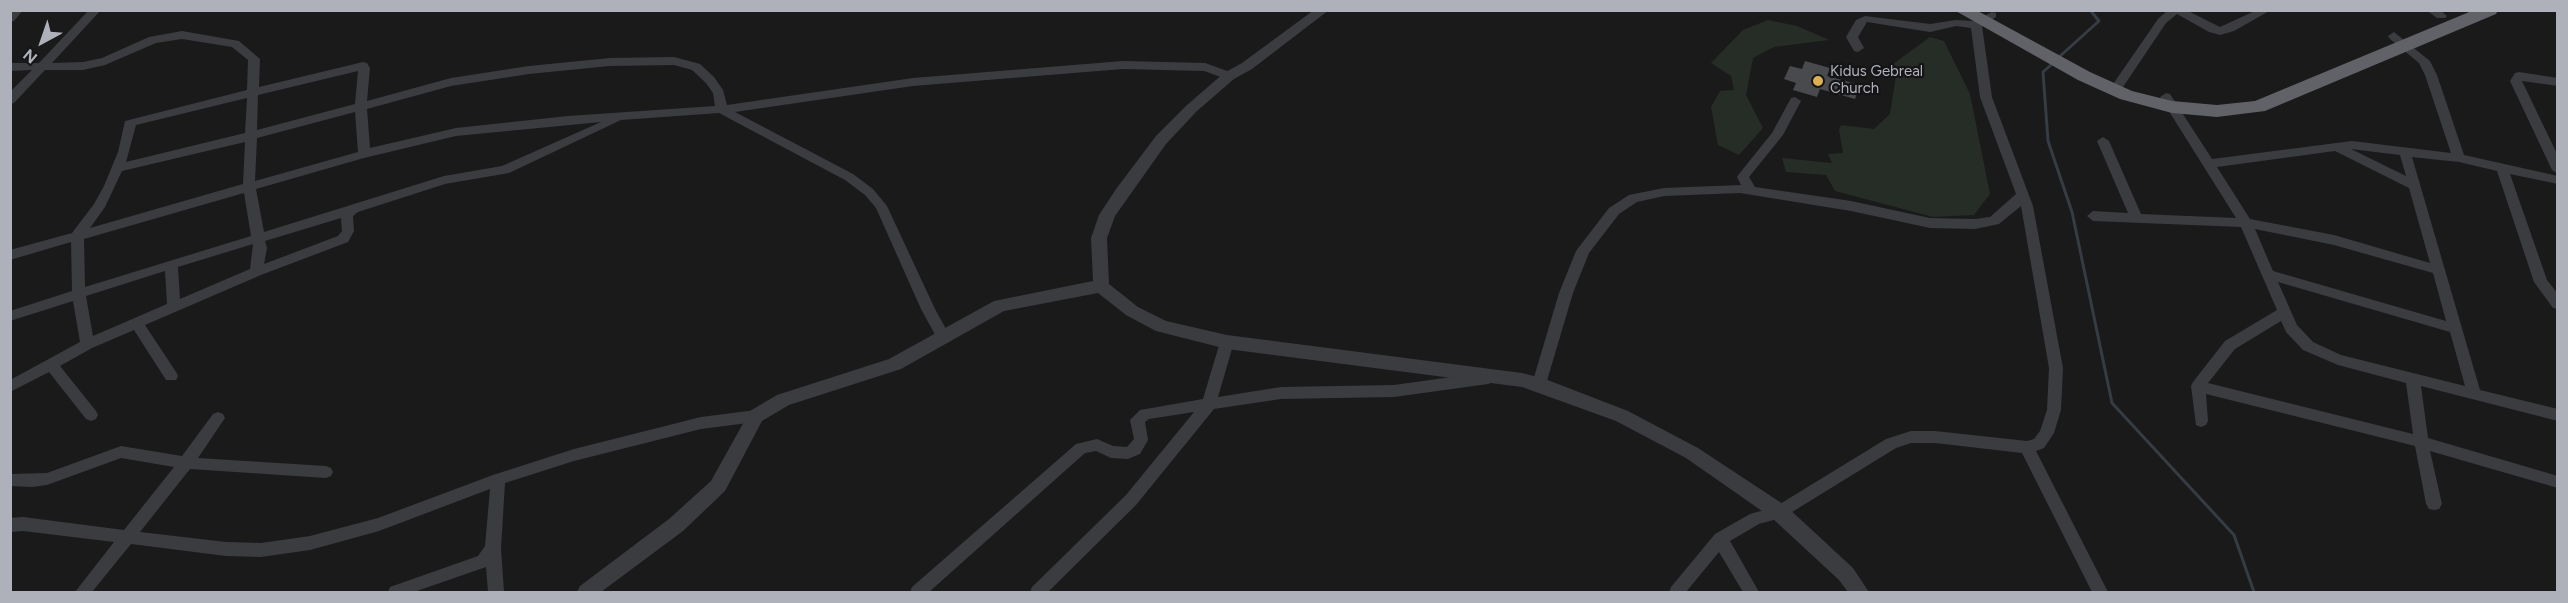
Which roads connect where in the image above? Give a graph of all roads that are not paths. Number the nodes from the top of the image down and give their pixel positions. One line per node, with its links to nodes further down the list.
1 (18, 10): 11 (street)
2 (96, 10): 15 (street)
3 (1312, 10): 16 (street)
4 (1323, 10): 16 (street)
5 (1962, 10): 10 (highway)
6 (2176, 10): 7 (street); 18 (street)
7 (2266, 10)
8 (2490, 10): 12 (highway)
9 (2442, 12): 12 (highway)
10 (1983, 18): 13 (street); 18 (highway); 40 (street)
11 (10, 19)
12 (2401, 41): 22 (highway); 31 (street)
13 (1858, 48)
14 (10, 67): 15 (street)
15 (44, 67): 19 (street); 20 (street)
16 (1233, 74): 24 (street); 52 (street)
17 (2558, 82): 35 (street)
18 (2118, 86): 22 (highway)
19 (253, 91): 23 (street); 26 (street); 33 (street)
20 (10, 100)
21 (1794, 101): 39 (street)
22 (2169, 102): 32 (street)
23 (361, 106): 24 (street); 26 (street); 30 (street)
24 (722, 110): 25 (street); 60 (street)
25 (623, 116): 30 (street); 41 (street)
26 (251, 136): 33 (street); 37 (street)
27 (2103, 141): 43 (street)
28 (2336, 147): 29 (street); 32 (street); 38 (street)
29 (2405, 152): 31 (street); 38 (street)
30 (364, 154): 37 (street)
31 (2459, 158): 34 (street)
32 (2209, 164): 44 (street)
33 (118, 168): 45 (street)
34 (2503, 170): 36 (street); 54 (street)
35 (2558, 170)
36 (2558, 180)
37 (249, 186): 45 (street); 46 (street)
38 (2415, 186): 49 (street)
39 (1750, 191): 40 (street); 67 (street)
40 (2023, 195): 78 (street)
41 (350, 211): 46 (street); 50 (street)
42 (2093, 216): 43 (street)
43 (2137, 218): 44 (street)
44 (2246, 223): 49 (street); 51 (street)
45 (77, 235): 47 (street); 53 (street)
46 (258, 237): 48 (street); 50 (street)
47 (10, 255)
48 (171, 264): 53 (street); 55 (street)
49 (2439, 270): 59 (street)
50 (256, 272): 55 (street)
51 (2268, 274): 56 (street); 59 (street)
52 (1101, 286): 60 (street); 61 (street)
53 (79, 293): 57 (street); 62 (street)
54 (2558, 304)
55 (174, 307): 58 (street)
56 (2283, 313): 66 (street); 68 (street)
57 (10, 316)
58 (137, 323): 62 (street); 64 (street)
59 (2456, 329): 70 (street)
60 (944, 338): 74 (street)
61 (1227, 342): 65 (street); 71 (street)
62 (87, 344): 63 (street)
63 (51, 365): 69 (street); 72 (street)
64 (171, 376)
65 (1499, 376): 67 (street); 71 (street)
66 (2413, 379): 70 (street); 77 (street)
67 (1539, 384): 85 (street)
68 (2198, 386): 76 (street); 77 (street)
69 (10, 387)
70 (2474, 394): 73 (street)
71 (1208, 406): 94 (street); 95 (street)
72 (91, 415)
73 (2558, 415)
74 (756, 416): 81 (street); 93 (street)
75 (218, 418): 79 (street)
76 (2201, 421)
77 (2421, 442): 83 (street); 84 (street)
78 (2027, 447): 85 (street); 99 (street)
79 (186, 463): 80 (street); 82 (street); 87 (street)
80 (326, 472)
81 (498, 479): 87 (street); 89 (street)
82 (10, 480)
83 (2558, 482)
84 (2434, 504)
85 (1779, 512): 88 (street); 98 (street)
86 (11, 526): 87 (street)
87 (127, 537): 90 (street)
88 (1720, 539): 96 (street); 97 (street)
89 (493, 548): 91 (street); 92 (street)
90 (82, 592)
91 (396, 592)
92 (496, 592)
93 (587, 592)
94 (918, 592)
95 (1038, 592)
96 (1677, 592)
97 (1751, 592)
98 (1859, 592)
99 (2100, 592)

